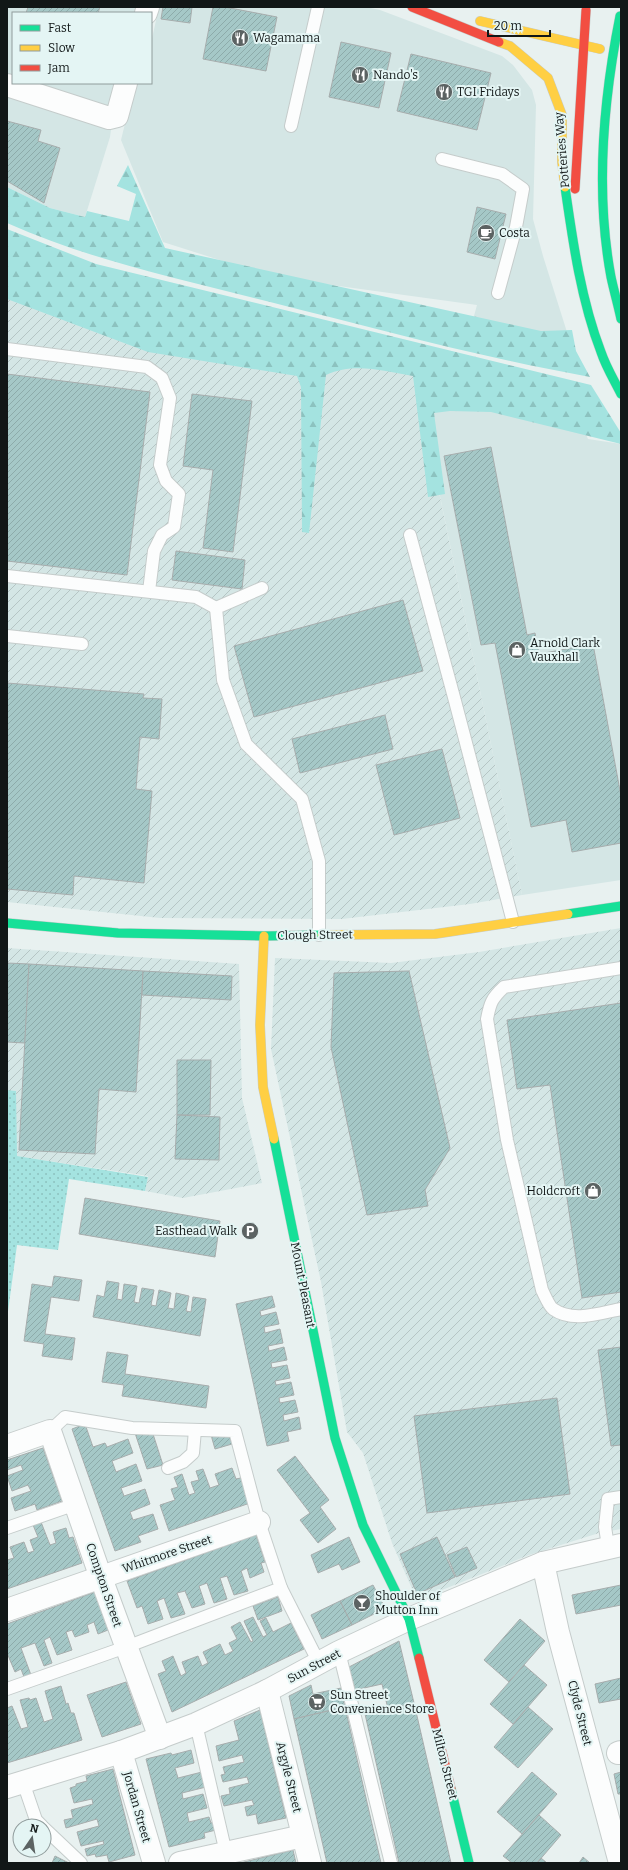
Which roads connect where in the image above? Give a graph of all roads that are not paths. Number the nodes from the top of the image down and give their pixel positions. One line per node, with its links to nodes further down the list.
1 (318, 7): 10 (lane)
2 (412, 7): 12 (street, Potteries Way)
3 (421, 7): 6 (street)
4 (586, 9): 6 (street)
5 (619, 13): 7 (street)
6 (585, 47): 7 (street); 12 (street)
7 (617, 51): 14 (street)
8 (7, 84): 9 (street)
9 (126, 84)
10 (291, 126)
11 (442, 159): 13 (lane)
12 (572, 238): 16 (street, Potteries Way)
13 (498, 293)
14 (621, 319)
15 (7, 349): 20 (lane)
16 (621, 394)
17 (410, 536): 25 (lane)
18 (7, 576): 20 (lane)
19 (262, 588): 21 (lane)
20 (149, 591): 21 (lane)
21 (216, 608): 27 (lane)
22 (7, 636): 23 (lane)
23 (82, 644)
24 (621, 906): 25 (street, Clough Street)
25 (513, 922): 27 (street, Clough Street)
26 (7, 923): 28 (street, Clough Street)
27 (319, 935): 28 (street, Clough Street)
28 (264, 936): 44 (street, Mount Pleasant)
29 (621, 968): 30 (lane)
30 (621, 1309)
31 (195, 1430): 32 (lane); 34 (lane); 37 (lane)
32 (50, 1431): 33 (street); 36 (street, Compton Street)
33 (7, 1446)
34 (168, 1468)
35 (621, 1497): 39 (lane)
36 (76, 1504): 38 (lane); 41 (street, Compton Street)
37 (259, 1522): 41 (street, Whitmore Street); 42 (lane)
38 (7, 1528)
39 (614, 1545): 40 (street, Sun Street)
40 (543, 1563): 44 (street, Sun Street); 64 (street, Clyde Street)
41 (101, 1578): 43 (street, Whitmore Street); 45 (street, Compton Street)
42 (280, 1588): 45 (lane); 47 (lane)
43 (7, 1610)
44 (409, 1619): 46 (street, Sun Street); 63 (street, Milton Street)
45 (126, 1647): 48 (lane); 51 (street, Compton Street)
46 (339, 1652): 47 (street, Sun Street); 62 (lane)
47 (319, 1663): 49 (street, Sun Street)
48 (7, 1689)
49 (267, 1691): 50 (street, Sun Street); 56 (street, Argyle Street)
50 (196, 1724): 51 (street, Sun Street); 57 (lane)
51 (160, 1738): 52 (street, Sun Street)
52 (121, 1752): 53 (street, Sun Street); 59 (street, Jordan Street)
53 (15, 1785): 54 (lane)
54 (35, 1818)
55 (52, 1836): 58 (lane)
56 (303, 1836): 57 (street); 61 (street, Argyle Street)
57 (226, 1853): 60 (street)
58 (81, 1863)
59 (154, 1863)
60 (180, 1863)
61 (310, 1863)
62 (391, 1863)
63 (469, 1863)
64 (620, 1863)

